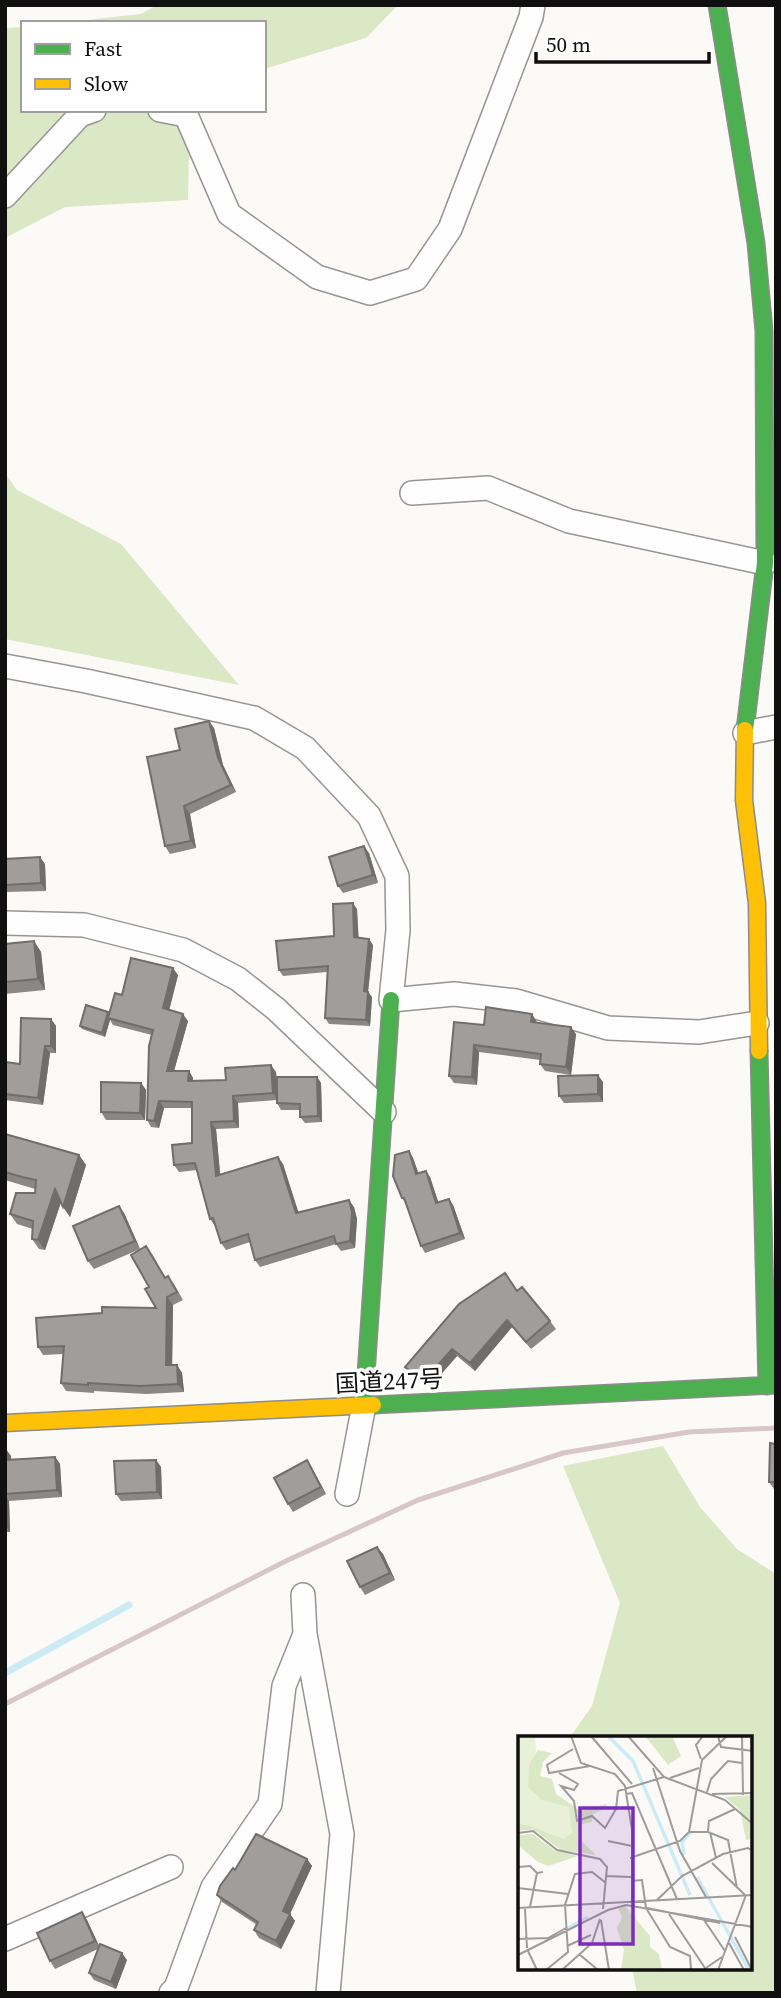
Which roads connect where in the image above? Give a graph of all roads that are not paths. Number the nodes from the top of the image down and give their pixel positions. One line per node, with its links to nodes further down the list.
1 (533, 5): 4 (street)
2 (717, 5): 7 (main road)
3 (89, 112): 5 (street)
4 (169, 112)
5 (5, 196)
6 (412, 493): 7 (street)
7 (765, 563): 10 (main road)
8 (5, 666): 12 (street)
9 (776, 727): 10 (street)
10 (746, 733): 13 (main road)
11 (5, 923): 15 (street)
12 (391, 1000): 13 (street); 15 (main road)
13 (757, 1023): 14 (main road)
14 (768, 1073): 16 (main road)
15 (383, 1112): 17 (main road)
16 (771, 1385): 17 (main road, 国道247号)
17 (364, 1405): 18 (main road, 国道247号); 19 (street)
18 (5, 1423)
19 (347, 1494)
20 (303, 1595): 21 (street)
21 (304, 1634): 24 (street); 25 (street)
22 (171, 1867): 23 (street)
23 (5, 1939)
24 (171, 1993)
25 (328, 1993)

